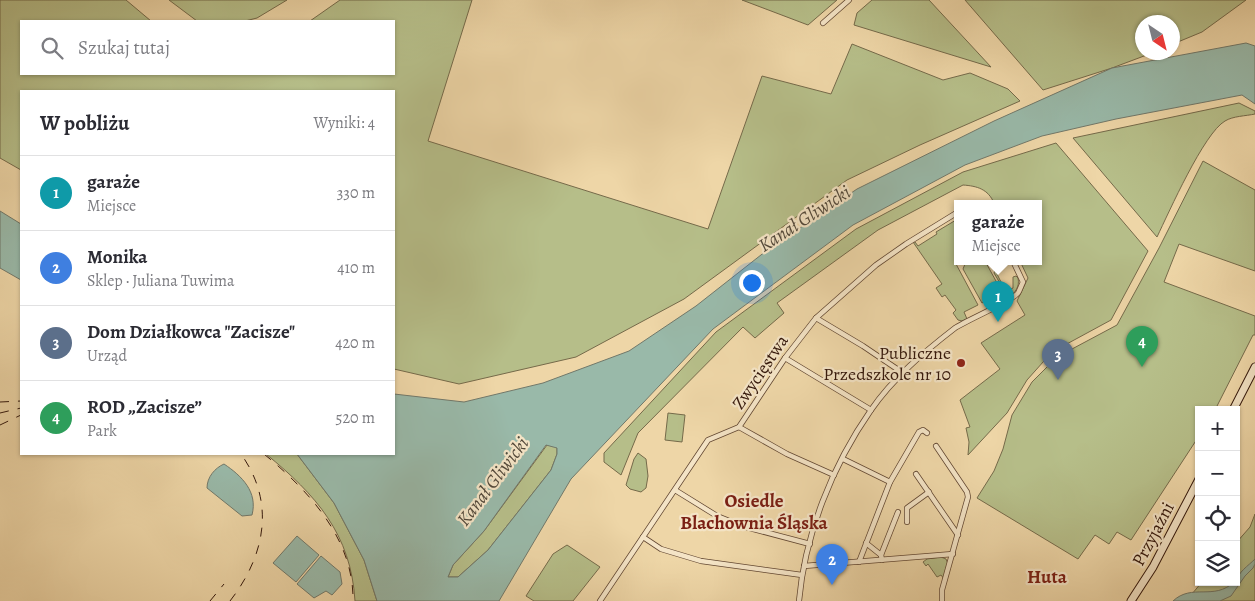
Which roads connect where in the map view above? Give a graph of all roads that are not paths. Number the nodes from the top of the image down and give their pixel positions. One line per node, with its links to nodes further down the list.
1 (849, 0): 2 (street)
2 (823, 23)
3 (954, 214): 5 (street, Zwycięstwa)
4 (1015, 265): 8 (street)
5 (816, 318): 6 (street, Zwycięstwa); 8 (street)
6 (786, 358): 10 (street); 11 (street, Zwycięstwa)
7 (1255, 367): 9 (main road)
8 (903, 373): 10 (street)
9 (1236, 406)
10 (871, 410): 14 (street)
11 (740, 427): 16 (street); 19 (street, Zwycięstwa)
12 (927, 434): 17 (street)
13 (936, 446): 23 (street)
14 (843, 459): 16 (street); 17 (street)
15 (916, 474): 20 (street)
16 (834, 475): 26 (street)
17 (890, 482): 25 (street)
18 (1195, 487): 35 (main road, Przyjaźni)
19 (675, 490): 24 (street, Zwycięstwa); 26 (street)
20 (929, 492): 22 (street); 23 (street)
21 (898, 512): 28 (street)
22 (907, 522)
23 (958, 535): 27 (street)
24 (643, 537): 31 (street); 32 (street, Zwycięstwa)
25 (866, 543): 28 (street); 29 (street)
26 (810, 544): 30 (street)
27 (953, 554): 28 (street); 34 (street)
28 (882, 557): 29 (street)
29 (859, 562): 30 (street)
30 (804, 566): 31 (street)
31 (802, 575): 33 (street)
32 (600, 601)
33 (799, 601)
34 (942, 601)
35 (1130, 601)

